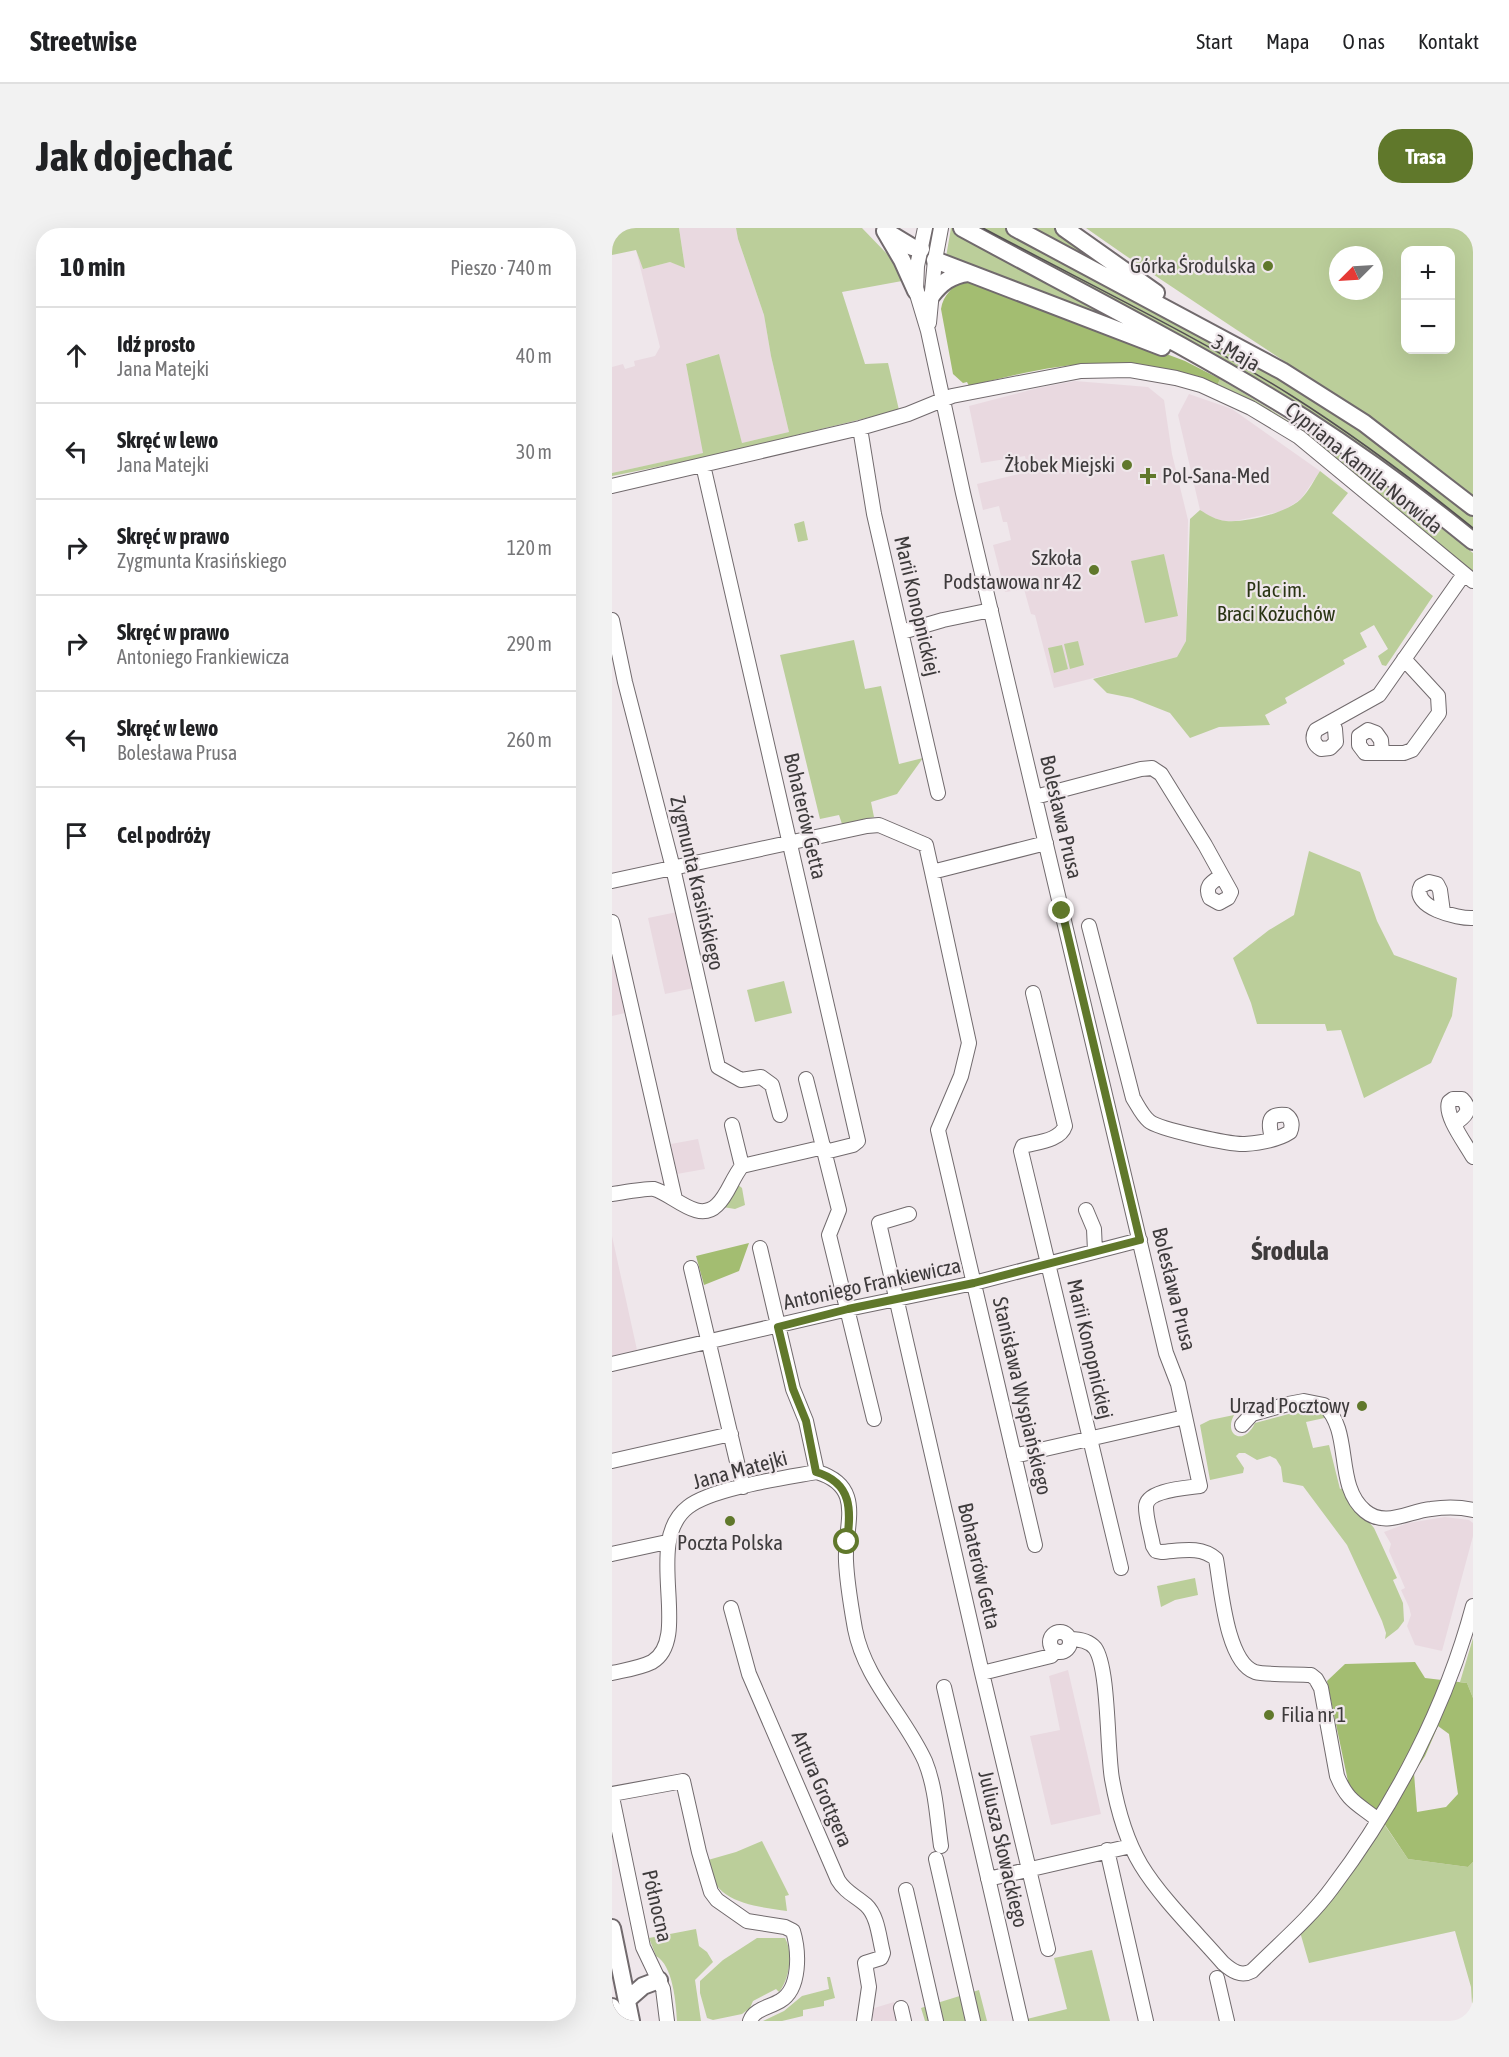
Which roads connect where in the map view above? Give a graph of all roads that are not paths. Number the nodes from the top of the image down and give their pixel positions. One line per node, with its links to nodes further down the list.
1 (962, 228): 11 (main road, 3 Maja)
2 (1015, 228): 10 (main road, 3 Maja)
3 (1065, 228): 10 (main road)
4 (883, 230): 6 (main road); 9 (main road)
5 (940, 234): 7 (street, Bolesława Prusa)
6 (923, 237): 7 (street); 9 (street, Bolesława Prusa)
7 (935, 260): 8 (main road); 9 (street, Bolesława Prusa)
8 (968, 273): 9 (main road); 11 (main road)
9 (924, 294): 12 (street, Bolesława Prusa)
10 (1198, 324): 16 (main road, 3 Maja)
11 (1206, 361): 17 (main road, 3 Maja)
12 (942, 399): 13 (street, Cypriana Kamila Norwida); 18 (street, Cypriana Kamila Norwida); 19 (street, Bolesława Prusa)
13 (860, 428): 14 (street, Cypriana Kamila Norwida); 21 (street, Marii Konopnickiej)
14 (703, 465): 15 (street, Cypriana Kamila Norwida); 29 (street, Bohaterów Getta)
15 (612, 486)
16 (1473, 507)
17 (1473, 541)
18 (1468, 577): 22 (street)
19 (991, 610): 21 (street); 28 (street, Bolesława Prusa)
20 (612, 620): 31 (street, Zygmunta Krasińskiego)
21 (902, 632): 27 (street, Marii Konopnickiej)
22 (1404, 659): 23 (street); 26 (street)
23 (1331, 722): 25 (street); 25 (street)
24 (1358, 740): 25 (street); 26 (street); 26 (street)
25 (1336, 742)
26 (1382, 753)
27 (938, 793)
28 (1035, 797): 30 (street, Bolesława Prusa); 33 (street)
29 (789, 842): 31 (street); 32 (street, Stanisława Wyspiańskiego); 45 (street, Bohaterów Getta)
30 (1046, 843): 32 (street); 52 (street, Bolesława Prusa)
31 (673, 868): 34 (street); 41 (street, Zygmunta Krasińskiego)
32 (932, 872): 57 (street, Stanisława Wyspiańskiego)
33 (1221, 876)
34 (612, 881)
35 (1443, 912): 36 (street)
36 (1473, 918)
37 (612, 922): 49 (street)
38 (1089, 926): 44 (street)
39 (1033, 993): 55 (street, Marii Konopnickiej)
40 (807, 1079): 45 (street)
41 (780, 1115)
42 (1454, 1124): 46 (street)
43 (732, 1125): 47 (street)
44 (1272, 1139)
45 (824, 1150): 47 (street); 59 (street)
46 (1473, 1157)
47 (742, 1166): 49 (street)
48 (612, 1194): 49 (street)
49 (675, 1199)
50 (1086, 1210): 54 (street)
51 (909, 1214): 58 (street, Bohaterów Getta)
52 (1140, 1240): 54 (street, Antoniego Frankiewicza); 63 (street, Bolesława Prusa)
53 (760, 1248): 60 (street)
54 (1095, 1251): 55 (street, Antoniego Frankiewicza)
55 (1048, 1264): 57 (street, Antoniego Frankiewicza); 67 (street, Marii Konopnickiej)
56 (691, 1268): 61 (street)
57 (974, 1283): 58 (street, Antoniego Frankiewicza); 68 (street, Stanisława Wyspiańskiego)
58 (896, 1300): 59 (street, Antoniego Frankiewicza); 80 (street, Bohaterów Getta)
59 (848, 1309): 60 (street, Antoniego Frankiewicza); 64 (street)
60 (778, 1327): 61 (street, Antoniego Frankiewicza); 70 (street)
61 (709, 1342): 62 (street, Antoniego Frankiewicza); 66 (street)
62 (612, 1364)
63 (1185, 1417): 67 (street); 83 (street, Bolesława Prusa)
64 (874, 1419)
65 (1242, 1425): 72 (street)
66 (731, 1434): 69 (street); 71 (street)
67 (1090, 1438): 68 (street); 76 (street, Marii Konopnickiej)
68 (1014, 1456): 74 (street, Stanisława Wyspiańskiego)
69 (612, 1461)
70 (816, 1472): 71 (street, Jana Matejki); 100 (street, Jana Matejki)
71 (743, 1487): 73 (street, Jana Matejki)
72 (1473, 1510)
73 (667, 1542): 75 (street); 79 (street, Jana Matejki)
74 (1035, 1545)
75 (612, 1554)
76 (1121, 1568)
77 (1473, 1606): 83 (street)
78 (731, 1608): 98 (street, Artura Grottgera)
79 (612, 1673)
80 (982, 1673): 84 (street); 86 (street, Bohaterów Getta)
81 (944, 1687): 87 (street, Juliusza Słowackiego)
82 (612, 1796): 92 (street, Północna); 97 (street)
83 (1378, 1820): 84 (street)
84 (1131, 1846): 85 (street)
85 (1107, 1850): 86 (street); 102 (street)
86 (1029, 1870): 87 (street); 90 (street, Bohaterów Getta)
87 (988, 1879): 101 (street, Juliusza Słowackiego)
88 (906, 1890): 99 (street)
89 (612, 1928): 93 (main road)
90 (1048, 1950)
91 (1217, 1978): 103 (street)
92 (659, 1980): 93 (main road); 96 (street, Północna)
93 (619, 2004): 94 (main road); 95 (main road)
94 (615, 2021)
95 (632, 2021)
96 (667, 2021)
97 (750, 2021)
98 (864, 2021)
99 (936, 2021)
100 (973, 2021)
101 (1021, 2021)
102 (1146, 2021)
103 (1227, 2021)

